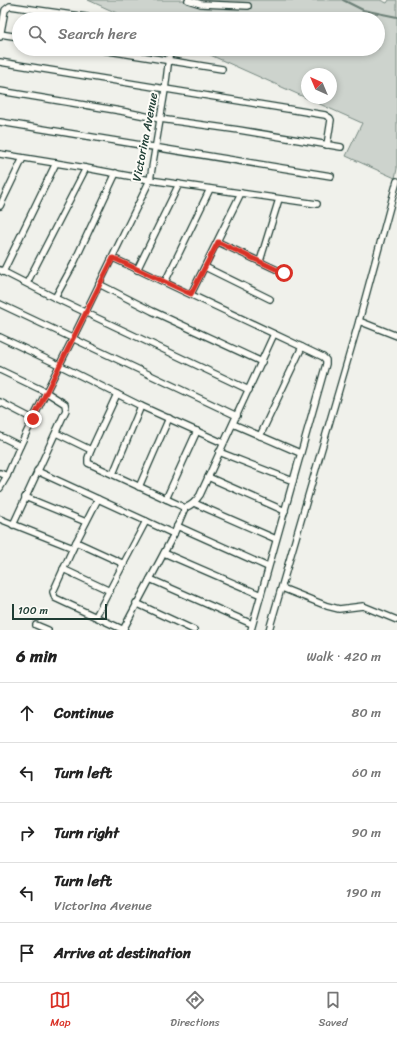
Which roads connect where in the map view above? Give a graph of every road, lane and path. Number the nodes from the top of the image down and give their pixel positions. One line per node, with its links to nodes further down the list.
1 (188, 0): 2 (street)
2 (248, 6)
3 (52, 12): 4 (street)
4 (0, 34): 5 (street); 6 (street)
5 (12, 36)
6 (0, 37)
7 (142, 56): 9 (street)
8 (169, 56): 9 (street, Victorina Avenue)
9 (168, 60): 11 (street); 12 (street, Victorina Avenue)
10 (0, 62): 12 (street)
11 (222, 70)
12 (165, 90): 14 (street, Victorina Avenue); 16 (street)
13 (0, 91): 14 (street)
14 (160, 119): 16 (street); 17 (street, Victorina Avenue)
15 (0, 122): 17 (street)
16 (327, 145): 18 (street)
17 (156, 147): 24 (street); 25 (street, Victorina Avenue)
18 (340, 147)
19 (0, 154): 20 (street)
20 (23, 158): 21 (street); 32 (street)
21 (56, 163): 22 (street); 38 (street)
22 (86, 168): 23 (street); 41 (street)
23 (116, 173): 25 (street); 44 (street)
24 (332, 176)
25 (150, 180): 27 (street); 34 (street, Victorina Avenue)
26 (397, 181): 48 (street)
27 (180, 184): 28 (street); 37 (street)
28 (210, 189): 29 (street); 40 (street)
29 (240, 194): 30 (street); 33 (street)
30 (279, 198): 31 (street); 35 (street)
31 (317, 204)
32 (0, 206)
33 (218, 242): 35 (street); 36 (street)
34 (113, 258): 37 (street); 42 (street, Victorina Avenue)
35 (260, 261): 39 (street)
36 (205, 267): 43 (street); 45 (street)
37 (137, 270): 40 (street)
38 (1, 271): 41 (street)
39 (284, 273)
40 (165, 282): 43 (street)
41 (27, 283): 44 (street)
42 (99, 284): 47 (street, Victorina Avenue); 54 (street)
43 (191, 294): 49 (street)
44 (55, 298): 47 (street)
45 (270, 299)
46 (0, 304): 52 (street)
47 (86, 312): 52 (street, Victorina Avenue); 57 (street)
48 (359, 321): 50 (street); 103 (street)
49 (274, 334): 53 (street); 54 (street)
50 (397, 336)
51 (0, 337): 55 (street)
52 (73, 338): 55 (street, Victorina Avenue); 62 (street)
53 (302, 347): 69 (street); 74 (street)
54 (262, 362): 57 (street)
55 (59, 365): 58 (street, Victorina Avenue); 59 (street)
56 (0, 370): 58 (street)
57 (249, 390): 62 (street)
58 (46, 392): 64 (street, Victorina Avenue); 67 (street)
59 (117, 394): 61 (street); 72 (street)
60 (0, 402): 64 (street)
61 (141, 406): 63 (street); 77 (street)
62 (237, 416): 65 (street)
63 (169, 418): 66 (street); 81 (street)
64 (33, 419): 71 (street, Victorina Avenue)
65 (233, 424): 69 (street); 70 (street)
66 (197, 431): 70 (street); 85 (street)
67 (56, 433): 72 (street); 75 (street)
68 (0, 436): 71 (street)
69 (260, 436): 74 (street)
70 (223, 443): 73 (street)
71 (20, 446): 78 (street, Victorina Avenue)
72 (91, 450): 77 (street)
73 (219, 452): 79 (street); 80 (street)
74 (300, 454): 80 (street)
75 (37, 471): 83 (street); 84 (street)
76 (0, 472): 78 (street)
77 (113, 474): 81 (street)
78 (7, 476): 82 (street, Victorina Avenue)
79 (208, 477): 86 (street); 88 (street)
80 (293, 481): 88 (street)
81 (139, 487): 85 (street)
82 (0, 488)
83 (25, 497): 91 (street); 92 (street)
84 (98, 499): 90 (street); 91 (street)
85 (166, 499): 87 (street)
86 (194, 503): 87 (street); 95 (street)
87 (185, 508): 93 (street)
88 (284, 511): 95 (street)
89 (0, 519): 92 (street)
90 (146, 521): 94 (street); 99 (street)
91 (86, 522): 96 (street)
92 (13, 525): 97 (street)
93 (177, 526): 94 (street); 100 (street)
94 (174, 534): 98 (street)
95 (276, 539): 100 (street)
96 (76, 542): 97 (street); 99 (street)
97 (73, 548): 101 (street)
98 (164, 553): 102 (street); 105 (street)
99 (124, 564): 104 (street)
100 (268, 567): 105 (street)
101 (63, 569): 104 (street); 107 (street)
102 (150, 579): 106 (street); 110 (street)
103 (282, 588): 108 (street); 114 (street)
104 (110, 591): 107 (street)
105 (261, 595): 110 (street)
106 (136, 604): 112 (street); 113 (street)
107 (96, 616): 112 (street)
108 (397, 620)
109 (36, 626): 111 (street)
110 (252, 627)
111 (48, 630)
112 (124, 630)
113 (194, 630)
114 (269, 630)

